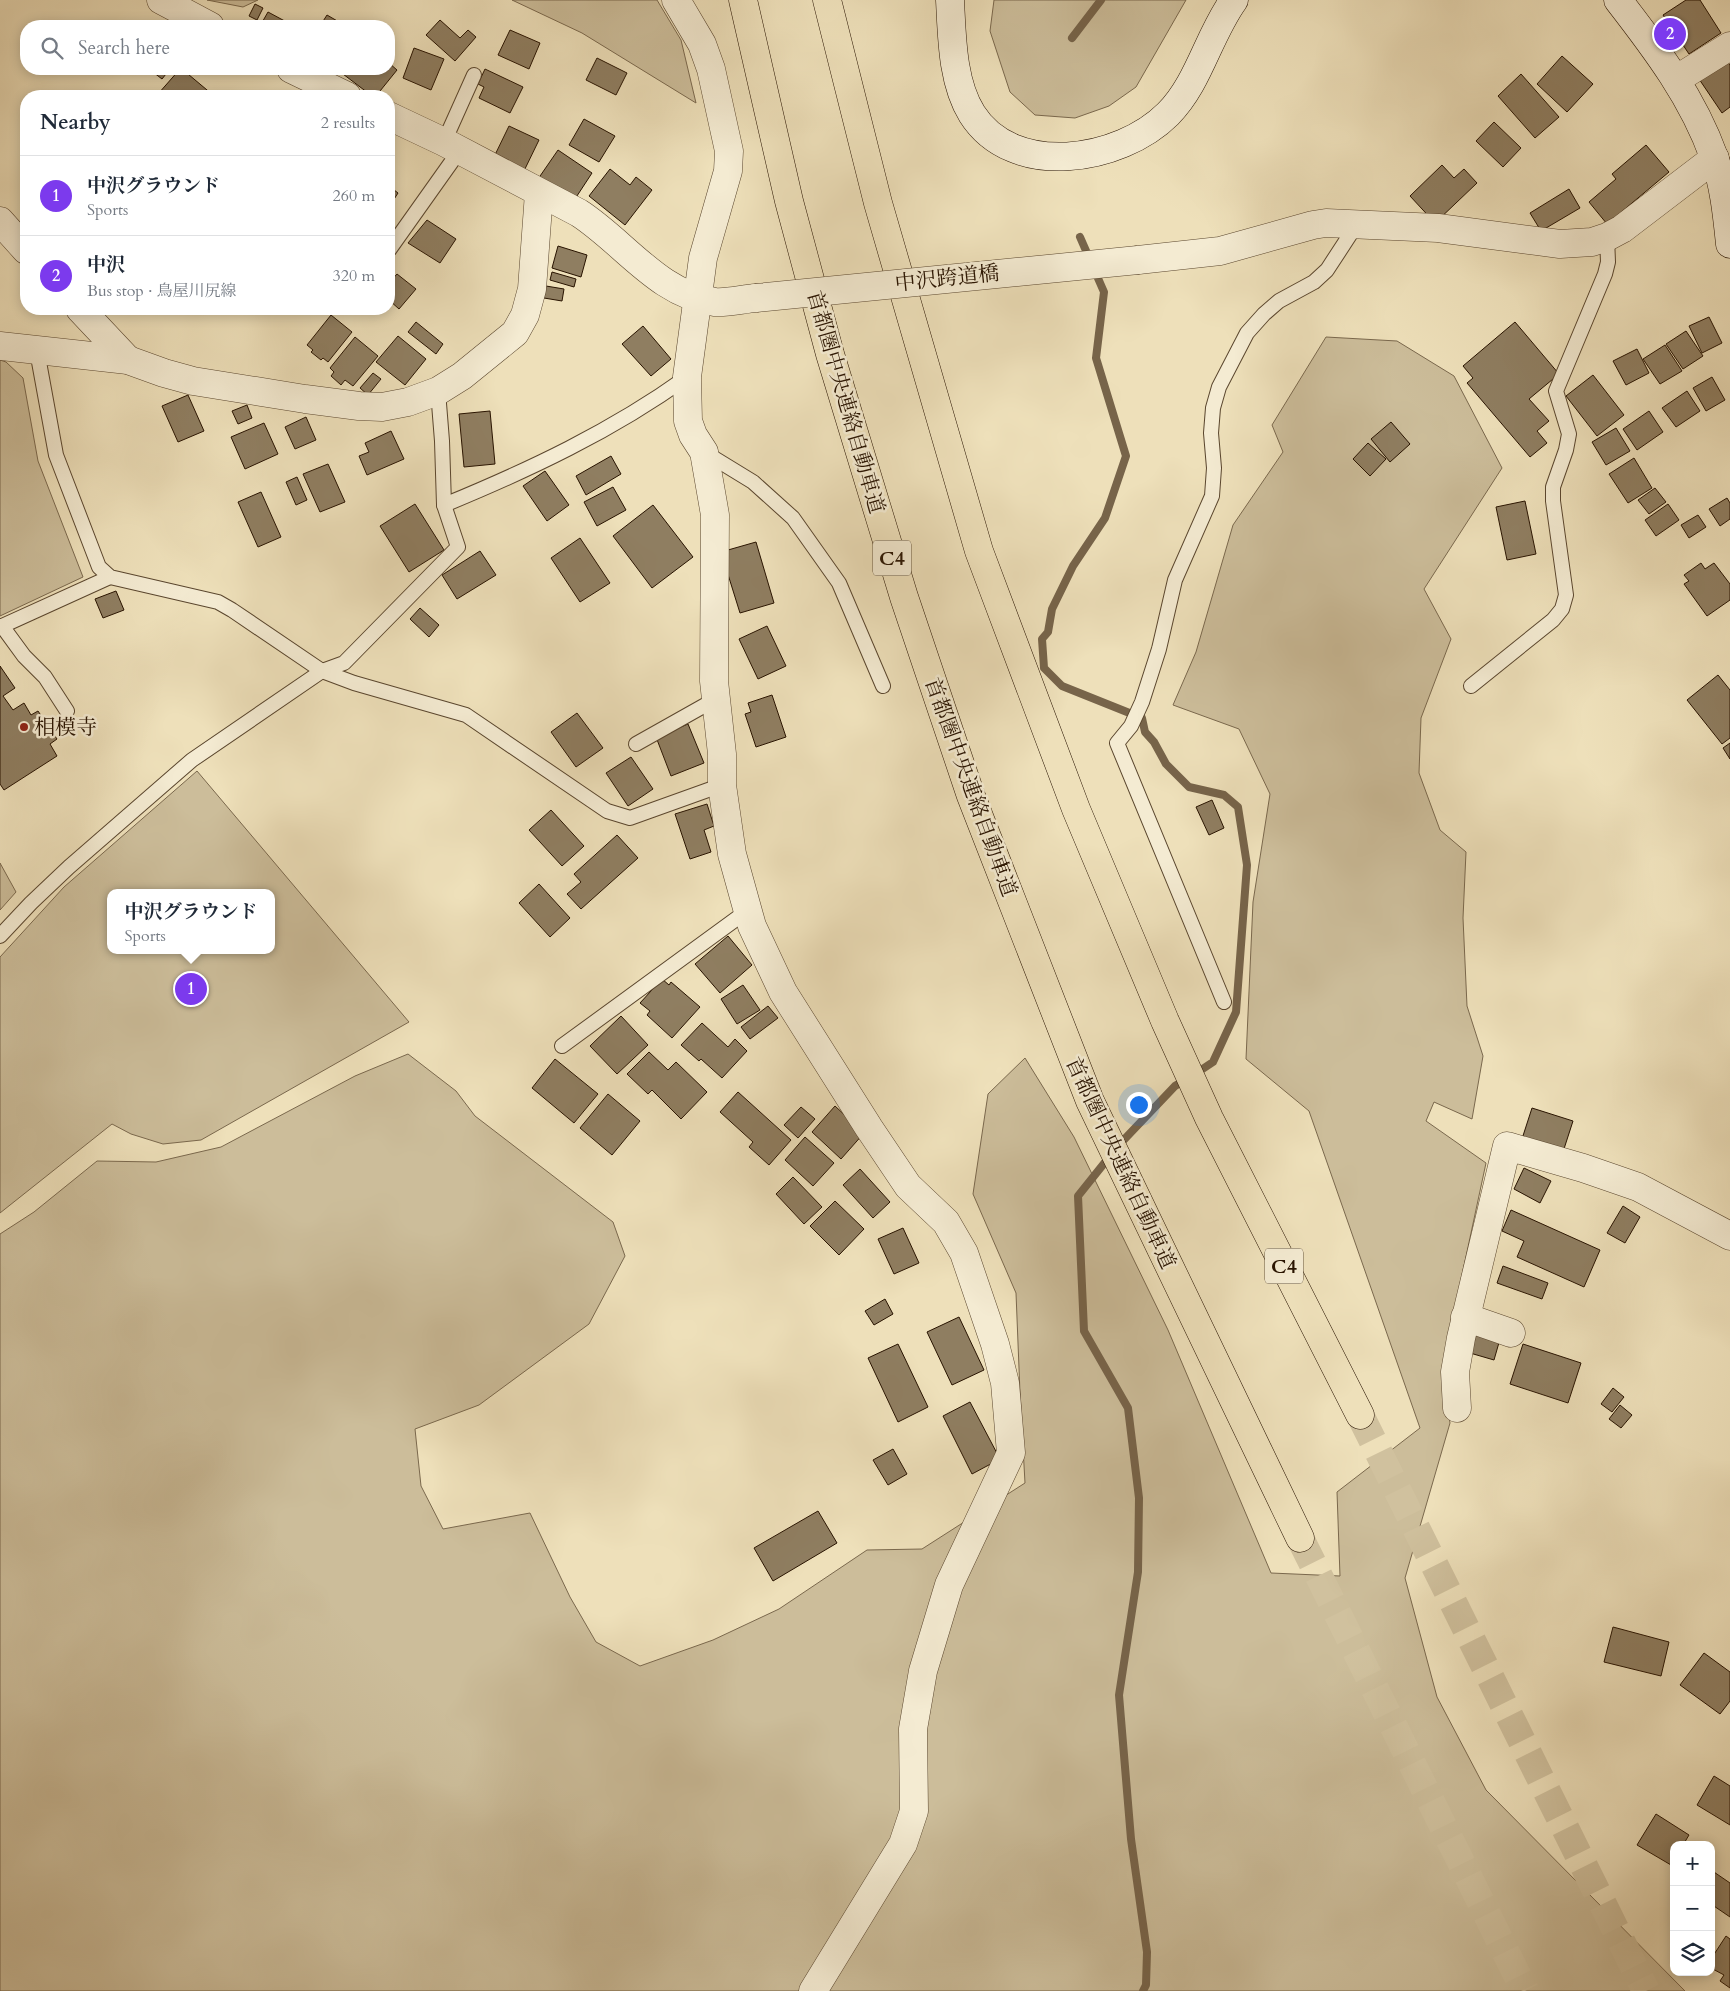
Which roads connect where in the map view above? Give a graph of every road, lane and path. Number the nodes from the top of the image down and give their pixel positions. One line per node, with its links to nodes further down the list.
1 (161, 0): 8 (street)
2 (676, 0): 24 (street)
3 (743, 0): 51 (highway, 首都圏中央連絡自動車道 / C4)
4 (827, 0): 50 (highway, C4)
5 (950, 0): 6 (street)
6 (1234, 0)
7 (1618, 0): 12 (street)
8 (199, 20)
9 (1730, 46): 12 (street)
10 (303, 75): 13 (street)
11 (474, 75): 15 (lane)
12 (1677, 79): 16 (street)
13 (335, 90)
14 (395, 119): 15 (street, 中沢跨道橋)
15 (452, 146): 17 (street, 中沢跨道橋); 21 (lane)
16 (1722, 174): 20 (street); 23 (street)
17 (539, 193): 24 (street, 中沢跨道橋); 30 (street)
18 (0, 222): 22 (street)
19 (1358, 224): 20 (street, 中沢跨道橋); 24 (street, 中沢跨道橋, bridge); 44 (lane)
20 (1607, 238): 37 (lane)
21 (395, 240)
22 (20, 244)
23 (1730, 244)
24 (699, 298): 29 (street)
25 (86, 315): 28 (street)
26 (0, 346): 27 (street)
27 (37, 351): 28 (street); 33 (lane)
28 (128, 360): 30 (street)
29 (687, 377): 31 (street); 32 (lane)
30 (438, 391): 32 (lane)
31 (704, 452): 36 (lane); 38 (street)
32 (444, 505): 35 (lane)
33 (110, 577): 34 (lane); 35 (lane)
34 (1, 627): 39 (lane)
35 (322, 671): 41 (lane); 43 (lane)
36 (882, 686)
37 (1471, 686)
38 (716, 699): 40 (lane); 41 (street)
39 (67, 711)
40 (636, 744)
41 (722, 786): 42 (street)
42 (748, 911): 45 (lane); 52 (street)
43 (0, 936)
44 (1224, 1002)
45 (562, 1046)
46 (1730, 1236): 47 (street)
47 (1465, 1317): 48 (street); 49 (street)
48 (1511, 1333)
49 (1457, 1408)
50 (1360, 1415)
51 (1300, 1538)
52 (813, 1991)

